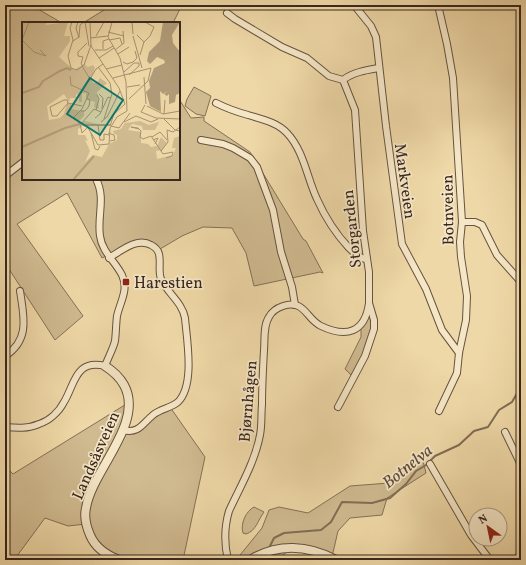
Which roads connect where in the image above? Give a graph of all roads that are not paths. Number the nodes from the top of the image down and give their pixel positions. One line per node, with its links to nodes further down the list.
1 (7, 5): 4 (street)
2 (354, 5): 6 (street, Markveien)
3 (438, 5): 13 (street, Botnveien)
4 (5, 8)
5 (227, 13): 7 (street)
6 (379, 68): 7 (street); 20 (street, Markveien)
7 (343, 80): 15 (street, Storgarden)
8 (216, 103): 15 (street)
9 (201, 140): 19 (street)
10 (22, 163): 11 (street)
11 (5, 176)
12 (96, 180): 14 (street)
13 (462, 222): 16 (street); 20 (street, Botnveien)
14 (109, 258): 22 (street); 26 (street)
15 (367, 259): 18 (street, Storgarden)
16 (521, 282)
17 (20, 291): 21 (street)
18 (369, 303): 19 (street); 23 (street, Storgarden)
19 (295, 305): 33 (street, Bjørnhågen)
20 (459, 353): 24 (street, Botnveien)
21 (5, 356)
22 (105, 366): 25 (street); 26 (street, Landsåsveien)
23 (338, 407)
24 (439, 411)
25 (5, 427)
26 (123, 430): 32 (street, Landsåsveien)
27 (505, 432): 29 (street)
28 (430, 464): 36 (street)
29 (521, 465)
30 (521, 553): 37 (street)
31 (324, 557): 34 (street); 35 (street)
32 (118, 560)
33 (228, 560)
34 (250, 560)
35 (336, 560)
36 (490, 560)
37 (516, 560)

